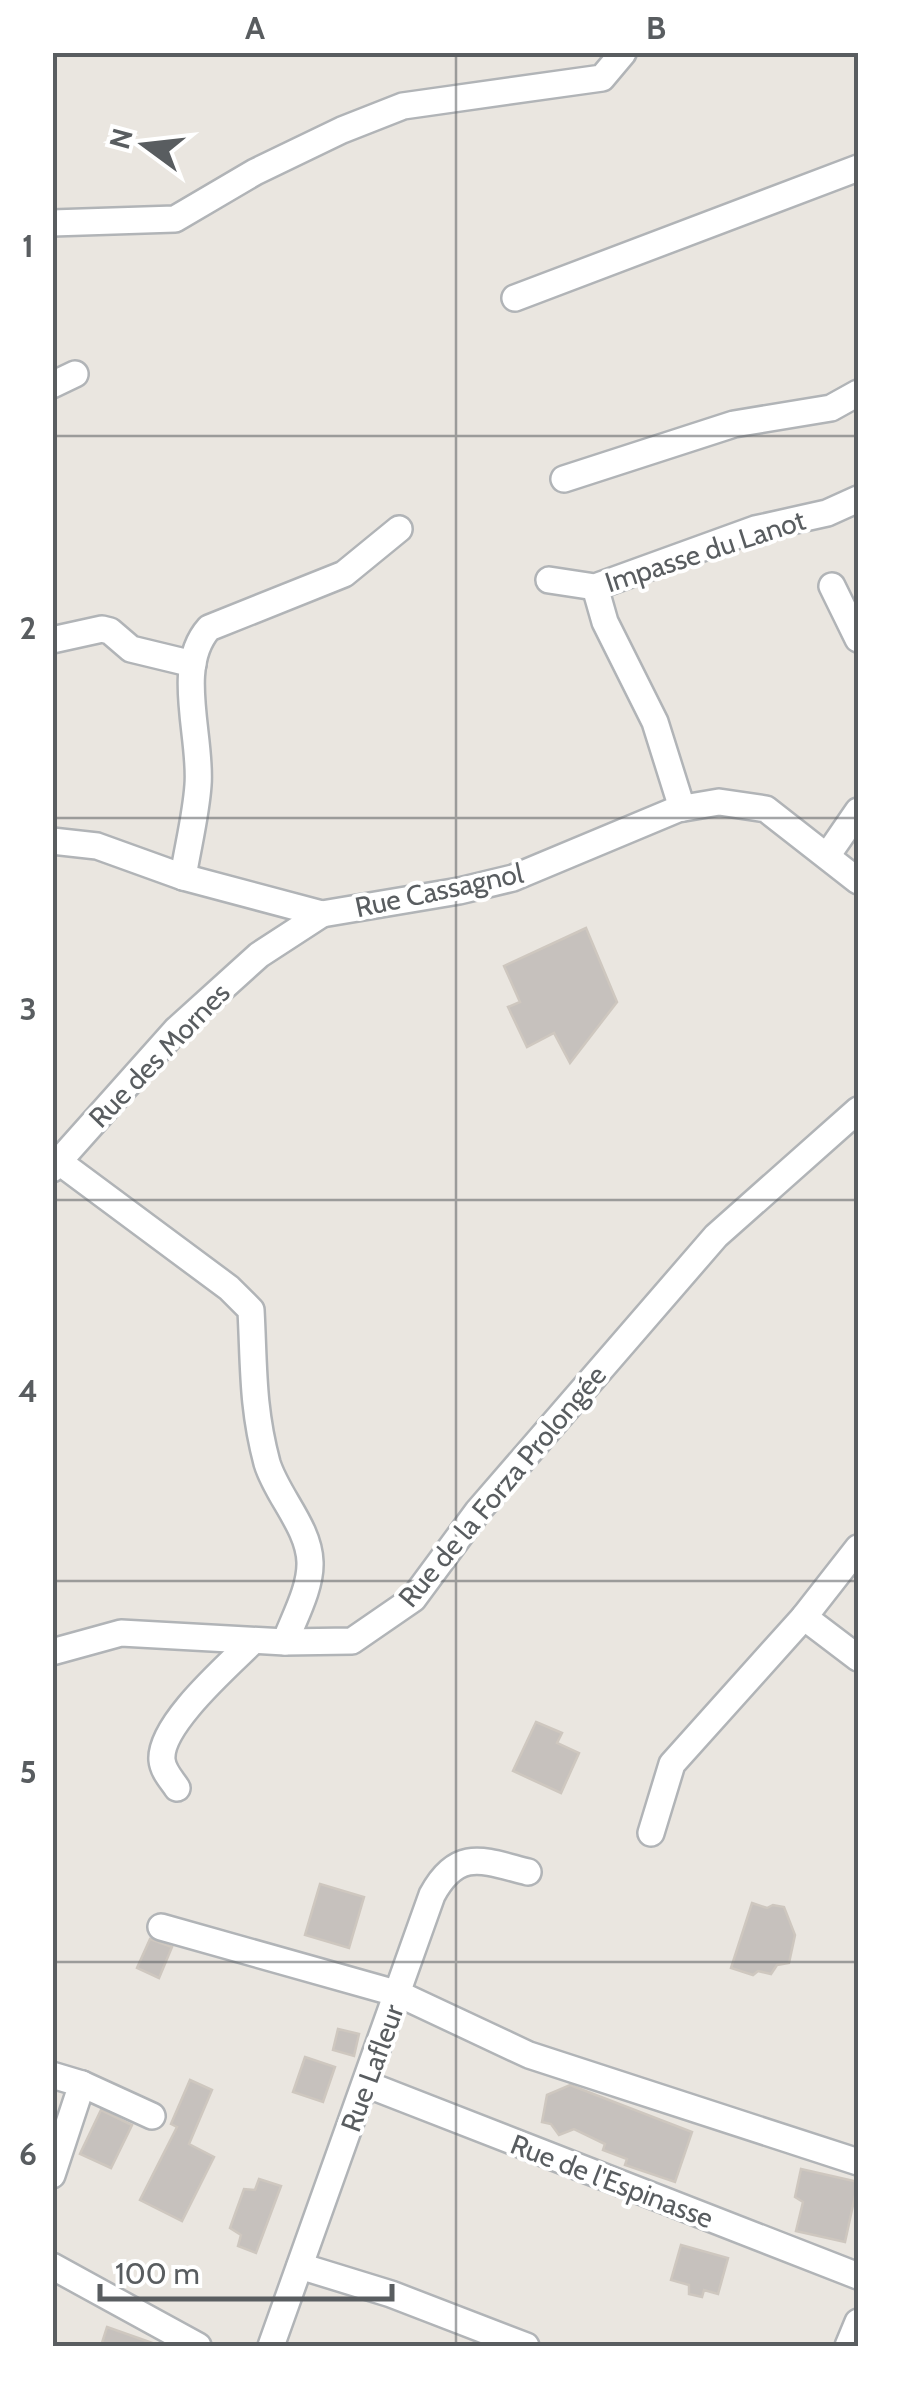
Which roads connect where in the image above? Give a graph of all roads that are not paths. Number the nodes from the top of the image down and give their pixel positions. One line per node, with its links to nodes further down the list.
1 (631, 52): 2 (street)
2 (622, 53): 4 (street)
3 (858, 168): 5 (street)
4 (52, 223)
5 (515, 298)
6 (858, 392): 7 (street)
7 (564, 479)
8 (858, 499): 12 (street, Impasse du Lanot)
9 (399, 529): 15 (street)
10 (549, 580): 12 (street, Impasse du Lanot)
11 (832, 586): 13 (street)
12 (595, 587): 16 (street)
13 (858, 638)
14 (52, 640): 15 (street)
15 (193, 664): 20 (street)
16 (682, 808): 19 (street, Rue Cassagnol); 22 (street, Rue Cassagnol)
17 (858, 811): 19 (street)
18 (52, 840): 20 (street, Rue Cassagnol)
19 (828, 856): 21 (street, Rue Cassagnol)
20 (183, 876): 22 (street, Rue Cassagnol)
21 (858, 881)
22 (322, 914): 24 (street, Rue des Mornes)
23 (858, 1110): 28 (street, Rue de la Forza Prolongée)
24 (55, 1165): 28 (street)
25 (858, 1548): 26 (street)
26 (804, 1617): 30 (street); 32 (street)
27 (253, 1641): 28 (street, Rue de la Forza Prolongée); 29 (street, Rue de la Forza Prolongée); 31 (street)
28 (285, 1642)
29 (52, 1652)
30 (858, 1658)
31 (177, 1788)
32 (651, 1833)
33 (528, 1872): 35 (street, Rue Lafleur)
34 (161, 1927): 35 (street)
35 (399, 1994): 38 (street, Rue Lafleur); 40 (street)
36 (52, 2075): 37 (street)
37 (82, 2084): 39 (street); 41 (street)
38 (366, 2084): 43 (street, Rue Lafleur); 44 (street, Rue de l'Espinasse)
39 (152, 2116)
40 (858, 2162)
41 (52, 2175)
42 (52, 2266): 46 (street)
43 (300, 2266): 47 (street, Rue Lafleur); 48 (street)
44 (858, 2276)
45 (858, 2322): 49 (street)
46 (198, 2346)
47 (271, 2346)
48 (526, 2346)
49 (848, 2346)

